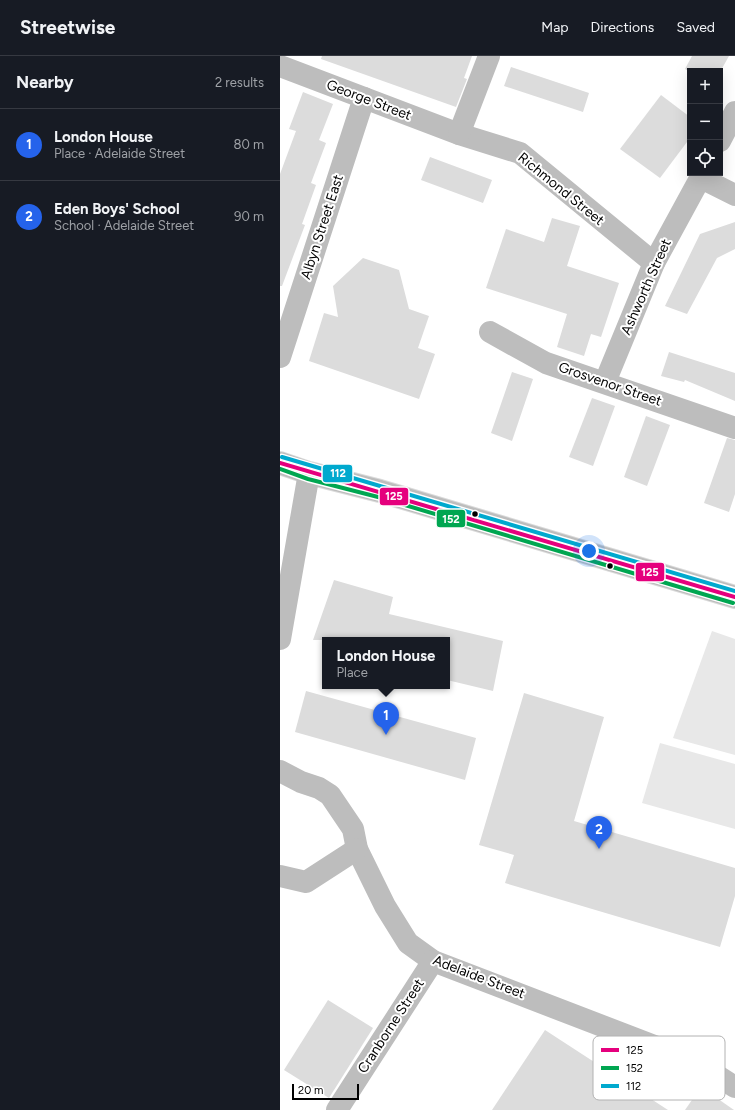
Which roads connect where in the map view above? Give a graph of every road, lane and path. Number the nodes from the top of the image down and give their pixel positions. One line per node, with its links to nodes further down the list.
1 (489, 56): 5 (main road)
2 (280, 66): 3 (main road, George Street)
3 (364, 98): 5 (main road, George Street); 11 (main road, Albyn Street East)
4 (735, 112): 6 (main road)
5 (459, 134): 9 (main road, Richmond Street)
6 (721, 140)
7 (702, 176): 8 (main road); 9 (main road, Ashworth Street)
8 (735, 195)
9 (654, 263): 12 (main road, Ashworth Street)
10 (490, 332): 12 (main road, Grosvenor Street)
11 (280, 357)
12 (605, 382): 13 (main road, Grosvenor Street)
13 (735, 428)
14 (280, 463): 15 (main road)
15 (309, 473): 17 (main road); 19 (main road)
16 (735, 585): 17 (main road)
17 (701, 588): 18 (main road)
18 (735, 598)
19 (280, 639)
20 (280, 771): 21 (main road, Adelaide Street)
21 (357, 849): 22 (main road); 23 (main road, Adelaide Street)
22 (280, 876)
23 (433, 961): 24 (main road, Adelaide Street); 27 (main road, Cranborne Street)
24 (628, 1036)
25 (725, 1081): 26 (main road, Adelaide Street)
26 (735, 1087)
27 (336, 1110)

